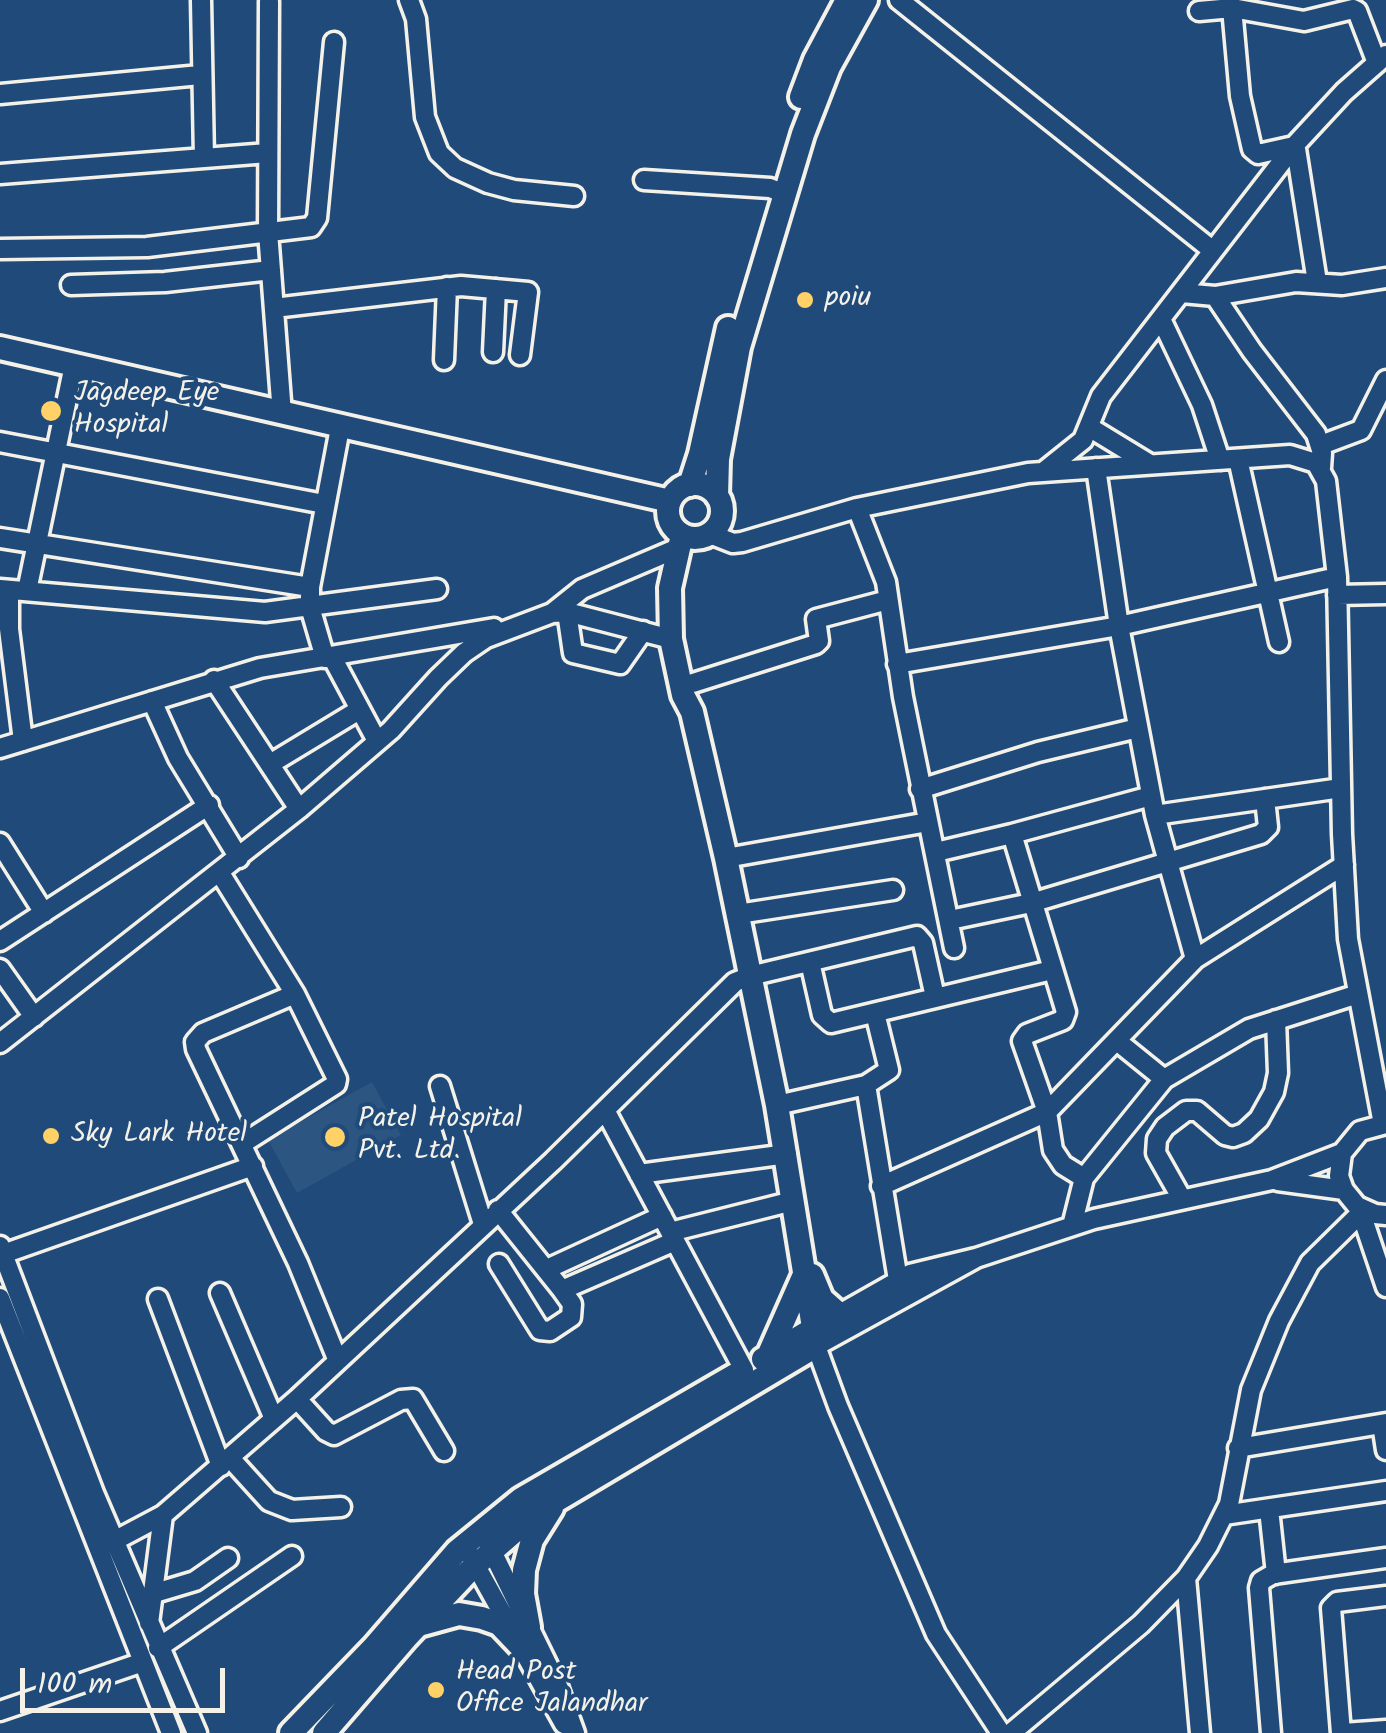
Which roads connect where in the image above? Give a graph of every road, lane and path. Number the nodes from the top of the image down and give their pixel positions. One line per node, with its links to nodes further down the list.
1 (200, 0): 11 (street)
2 (409, 0): 20 (street)
3 (847, 0): 13 (main road)
4 (866, 0): 13 (main road)
5 (898, 0): 23 (street)
6 (269, 2): 15 (street)
7 (1232, 8): 8 (street); 10 (street); 14 (street)
8 (1199, 11)
9 (334, 42): 21 (street)
10 (1381, 59): 14 (street)
11 (200, 75): 12 (street); 16 (street)
12 (0, 94)
13 (796, 131): 19 (main road)
14 (1294, 146): 23 (street); 27 (street)
15 (268, 153): 16 (street); 21 (street)
16 (204, 158): 17 (street)
17 (0, 174)
18 (644, 180): 19 (street)
19 (778, 191): 25 (main road)
20 (574, 196)
21 (268, 232): 22 (street); 24 (street)
22 (0, 249)
23 (1212, 250): 31 (street)
24 (271, 270): 28 (street); 33 (street)
25 (752, 274): 54 (main road); 55 (main road)
26 (1386, 278): 27 (street)
27 (1317, 282): 32 (street)
28 (71, 285)
29 (448, 287): 30 (street); 33 (street); 38 (street)
30 (496, 289): 36 (street); 37 (street)
31 (1182, 293): 32 (street); 34 (street)
32 (1215, 296): 47 (street)
33 (274, 308): 41 (street)
34 (1162, 321): 43 (street); 49 (street)
35 (0, 348): 39 (main road)
36 (493, 352)
37 (520, 355)
38 (444, 360)
39 (74, 365): 41 (main road); 48 (street)
40 (1386, 380): 45 (street)
41 (282, 414): 44 (main road)
42 (1386, 424): 45 (street)
43 (1089, 427): 50 (street); 53 (street)
44 (340, 428): 56 (main road); 57 (street)
45 (1361, 430): 47 (street)
46 (0, 442): 48 (street)
47 (1321, 445): 52 (street)
48 (54, 453): 57 (street); 61 (street)
49 (1229, 460): 50 (street); 52 (street); 66 (street)
50 (1148, 463): 51 (street)
51 (1096, 468): 53 (street); 72 (street)
52 (1321, 468): 62 (street)
53 (1042, 472): 58 (street)
54 (690, 484): 55 (main road); 56 (main road)
55 (717, 496): 60 (main road)
56 (670, 502): 60 (main road)
57 (324, 504): 63 (street)
58 (858, 508): 60 (street); 68 (street)
59 (0, 538): 61 (street)
60 (691, 539): 70 (street); 75 (main road); 80 (main road)
61 (36, 544): 63 (street); 65 (street)
62 (1337, 586): 66 (street); 67 (street); 89 (street)
63 (310, 587): 69 (street)
64 (437, 589): 69 (street)
65 (12, 590): 69 (street); 73 (street)
66 (1267, 591): 72 (street); 76 (street)
67 (1386, 594)
68 (888, 600): 78 (street); 80 (street)
69 (310, 607): 77 (street)
70 (559, 612): 71 (street); 74 (street); 74 (street)
71 (522, 622): 77 (street); 86 (street)
72 (1119, 626): 78 (street); 84 (street)
73 (4, 630): 85 (street)
74 (643, 632): 75 (street)
75 (671, 639): 83 (main road)
76 (1279, 642)
77 (329, 657): 79 (street); 82 (street)
78 (897, 664): 90 (street)
79 (214, 680): 81 (street); 88 (street)
80 (693, 683): 83 (main road)
81 (152, 701): 85 (street); 92 (street)
82 (359, 710): 86 (street); 88 (street)
83 (692, 712): 100 (main road)
84 (1138, 728): 90 (street); 93 (street)
85 (22, 740): 87 (street)
86 (378, 742): 94 (street)
87 (0, 748)
88 (270, 764): 94 (street)
89 (1341, 788): 91 (street); 102 (street)
90 (920, 789): 95 (street)
91 (1266, 799): 93 (street); 101 (street)
92 (209, 805): 99 (street); 106 (street)
93 (1153, 806): 96 (street); 101 (street)
94 (299, 809): 99 (street)
95 (928, 822): 98 (street); 100 (street)
96 (1012, 834): 98 (street); 105 (street)
97 (1, 849): 106 (street)
98 (936, 852): 108 (street)
99 (239, 858): 103 (street)
100 (726, 858): 107 (main road)
101 (1166, 862): 105 (street); 111 (street)
102 (1344, 865): 111 (street); 117 (street)
103 (220, 873): 116 (street); 121 (street)
104 (893, 890): 107 (street)
105 (1031, 903): 108 (street); 114 (street)
106 (44, 912): 109 (street)
107 (738, 914): 115 (main road)
108 (950, 920): 110 (street)
109 (0, 941)
110 (954, 948)
111 (1195, 959): 122 (street)
112 (810, 962): 115 (street); 118 (street); 119 (street)
113 (0, 969): 121 (street)
114 (1052, 970): 118 (street); 130 (street)
115 (750, 976): 128 (main road); 129 (street)
116 (296, 994): 132 (street); 132 (street)
117 (1358, 994): 120 (street); 131 (street)
118 (935, 997): 119 (street)
119 (875, 1013): 127 (street)
120 (1276, 1020): 125 (street); 141 (street)
121 (27, 1023): 123 (street); 124 (street)
122 (1117, 1041): 125 (street); 130 (street)
123 (0, 1043)
124 (0, 1054)
125 (1164, 1079): 137 (street)
126 (440, 1086): 146 (street)
127 (866, 1086): 128 (street); 139 (street)
128 (778, 1105): 134 (main road)
129 (605, 1110): 136 (street); 143 (street)
130 (1047, 1112): 137 (street); 139 (street)
131 (1384, 1124): 133 (street)
132 (242, 1144): 135 (street)
133 (1342, 1153): 138 (street); 140 (street)
134 (787, 1154): 136 (street); 142 (main road)
135 (252, 1166): 150 (street); 164 (street)
136 (639, 1174): 148 (street)
137 (1084, 1178): 147 (street)
138 (1272, 1180): 140 (street); 141 (street)
139 (881, 1186): 155 (street)
140 (1344, 1190): 144 (street)
141 (1182, 1199): 147 (street)
142 (794, 1201): 148 (street); 149 (main road)
143 (498, 1210): 146 (street); 153 (street)
144 (1363, 1212): 145 (street); 156 (street); 169 (street)
145 (1386, 1215)
146 (483, 1224): 164 (street)
147 (1072, 1226): 151 (street)
148 (669, 1230): 153 (street); 157 (street); 165 (street)
149 (801, 1248): 154 (main road); 161 (main road)
150 (2, 1250): 179 (street)
151 (976, 1258): 155 (street); 162 (street)
152 (499, 1264): 157 (street)
153 (548, 1269): 157 (street)
154 (804, 1272): 162 (main road); 163 (main road)
155 (898, 1280): 161 (street)
156 (1386, 1287)
157 (562, 1290)
158 (220, 1292): 167 (street)
159 (0, 1298): 192 (street)
160 (158, 1298): 172 (street)
161 (838, 1314): 162 (street)
162 (815, 1337): 163 (main road); 174 (main road); 200 (street)
163 (768, 1356): 165 (main road)
164 (338, 1361): 166 (street)
165 (744, 1370): 180 (main road)
166 (296, 1399): 167 (street); 171 (street)
167 (274, 1418): 172 (street)
168 (1384, 1423): 169 (street); 170 (street)
169 (1238, 1448): 177 (street)
170 (1386, 1450)
171 (444, 1452)
172 (226, 1462): 175 (street); 178 (street)
173 (1386, 1492): 176 (street)
174 (557, 1500): 180 (main road); 190 (main road)
175 (341, 1507)
176 (1269, 1509): 177 (street); 184 (street)
177 (1224, 1514): 185 (street)
178 (163, 1515): 179 (street); 186 (street)
179 (114, 1541): 188 (street)
180 (479, 1548): 189 (main road); 190 (street); 197 (main road)
181 (292, 1556): 191 (street)
182 (228, 1558): 186 (street)
183 (1386, 1558): 184 (street)
184 (1276, 1574): 203 (street)
185 (1186, 1578): 201 (street); 202 (street)
186 (155, 1593): 188 (street)
187 (1386, 1596): 204 (street)
188 (149, 1626): 191 (street)
189 (418, 1626): 190 (main road); 198 (main road)
190 (524, 1636): 199 (street)
191 (158, 1648): 196 (street)
192 (143, 1662): 193 (street); 195 (street)
193 (0, 1712)
194 (1386, 1730): 204 (street)
195 (171, 1733)
196 (197, 1733)
197 (291, 1733)
198 (324, 1733)
199 (572, 1733)
200 (1001, 1733)
201 (1010, 1733)
202 (1200, 1733)
203 (1271, 1733)
204 (1342, 1733)

